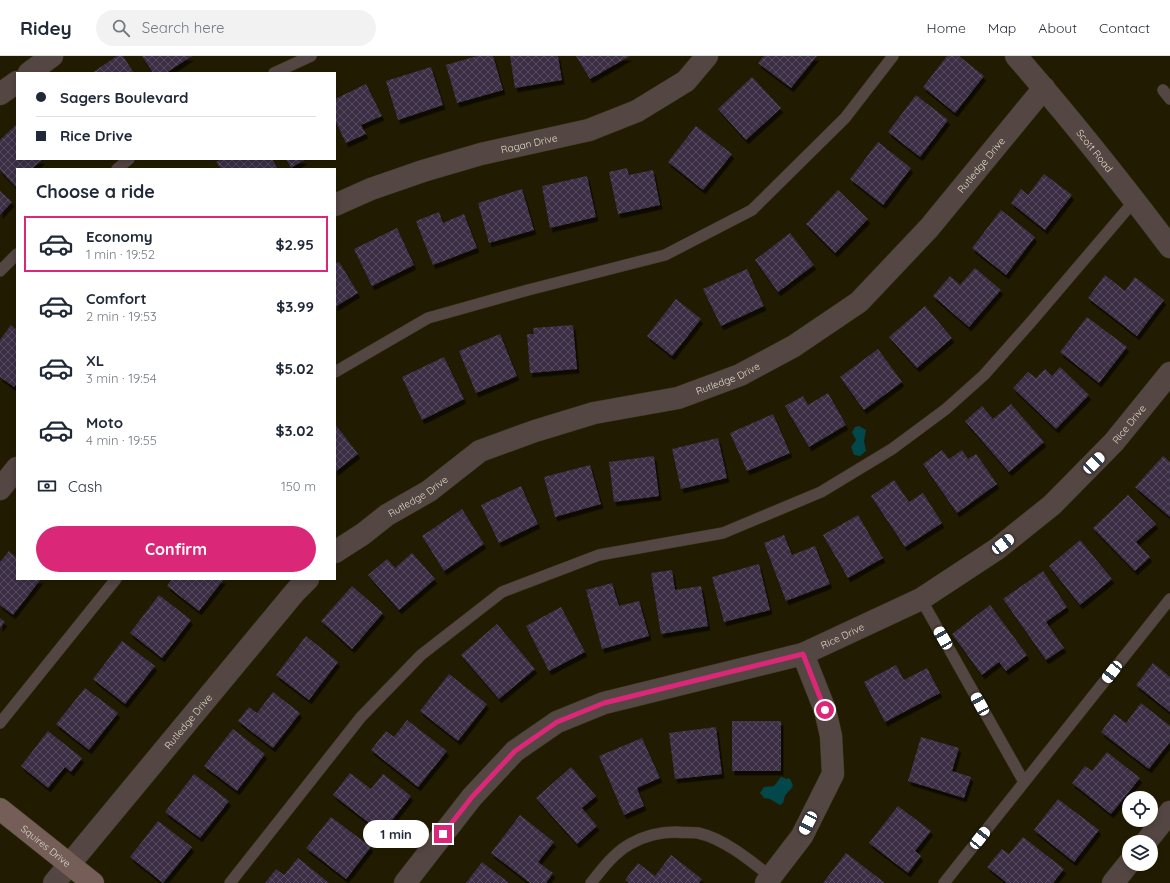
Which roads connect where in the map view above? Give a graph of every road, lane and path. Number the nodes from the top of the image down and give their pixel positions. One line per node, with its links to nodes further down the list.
1 (52, 56): 6 (street)
2 (311, 56): 7 (lane)
3 (707, 56): 14 (street, Ragan Drive)
4 (893, 56): 18 (lane)
5 (1016, 56): 9 (street, Scott Road)
6 (30, 72)
7 (276, 72)
8 (16, 83): 10 (street)
9 (1044, 88): 13 (street, Scott Road); 22 (street, Rutledge Drive)
10 (0, 94)
11 (128, 160): 12 (lane)
12 (118, 168)
13 (1135, 200): 15 (street, Scott Road); 38 (lane)
14 (336, 205)
15 (1170, 247)
16 (16, 255): 17 (lane)
17 (0, 271)
18 (336, 371)
19 (1170, 373): 25 (street, Rice Drive)
20 (16, 469): 21 (street)
21 (0, 489)
22 (336, 551)
23 (115, 580): 28 (lane)
24 (307, 580): 33 (street, Rutledge Drive)
25 (920, 599): 27 (street, Rice Drive); 29 (lane)
26 (1170, 599): 29 (lane)
27 (803, 654): 35 (street); 39 (street, Rice Drive)
28 (0, 723)
29 (1024, 782): 41 (lane)
30 (0, 809): 33 (street, Squires Drive)
31 (1170, 812): 32 (street)
32 (1152, 835)
33 (69, 864): 36 (street, Rutledge Drive); 37 (street, Squires Drive)
34 (1123, 871): 42 (street)
35 (769, 880): 40 (lane)
36 (54, 883)
37 (93, 883)
38 (230, 883)
39 (405, 883)
40 (591, 883)
41 (944, 883)
42 (1113, 883)

